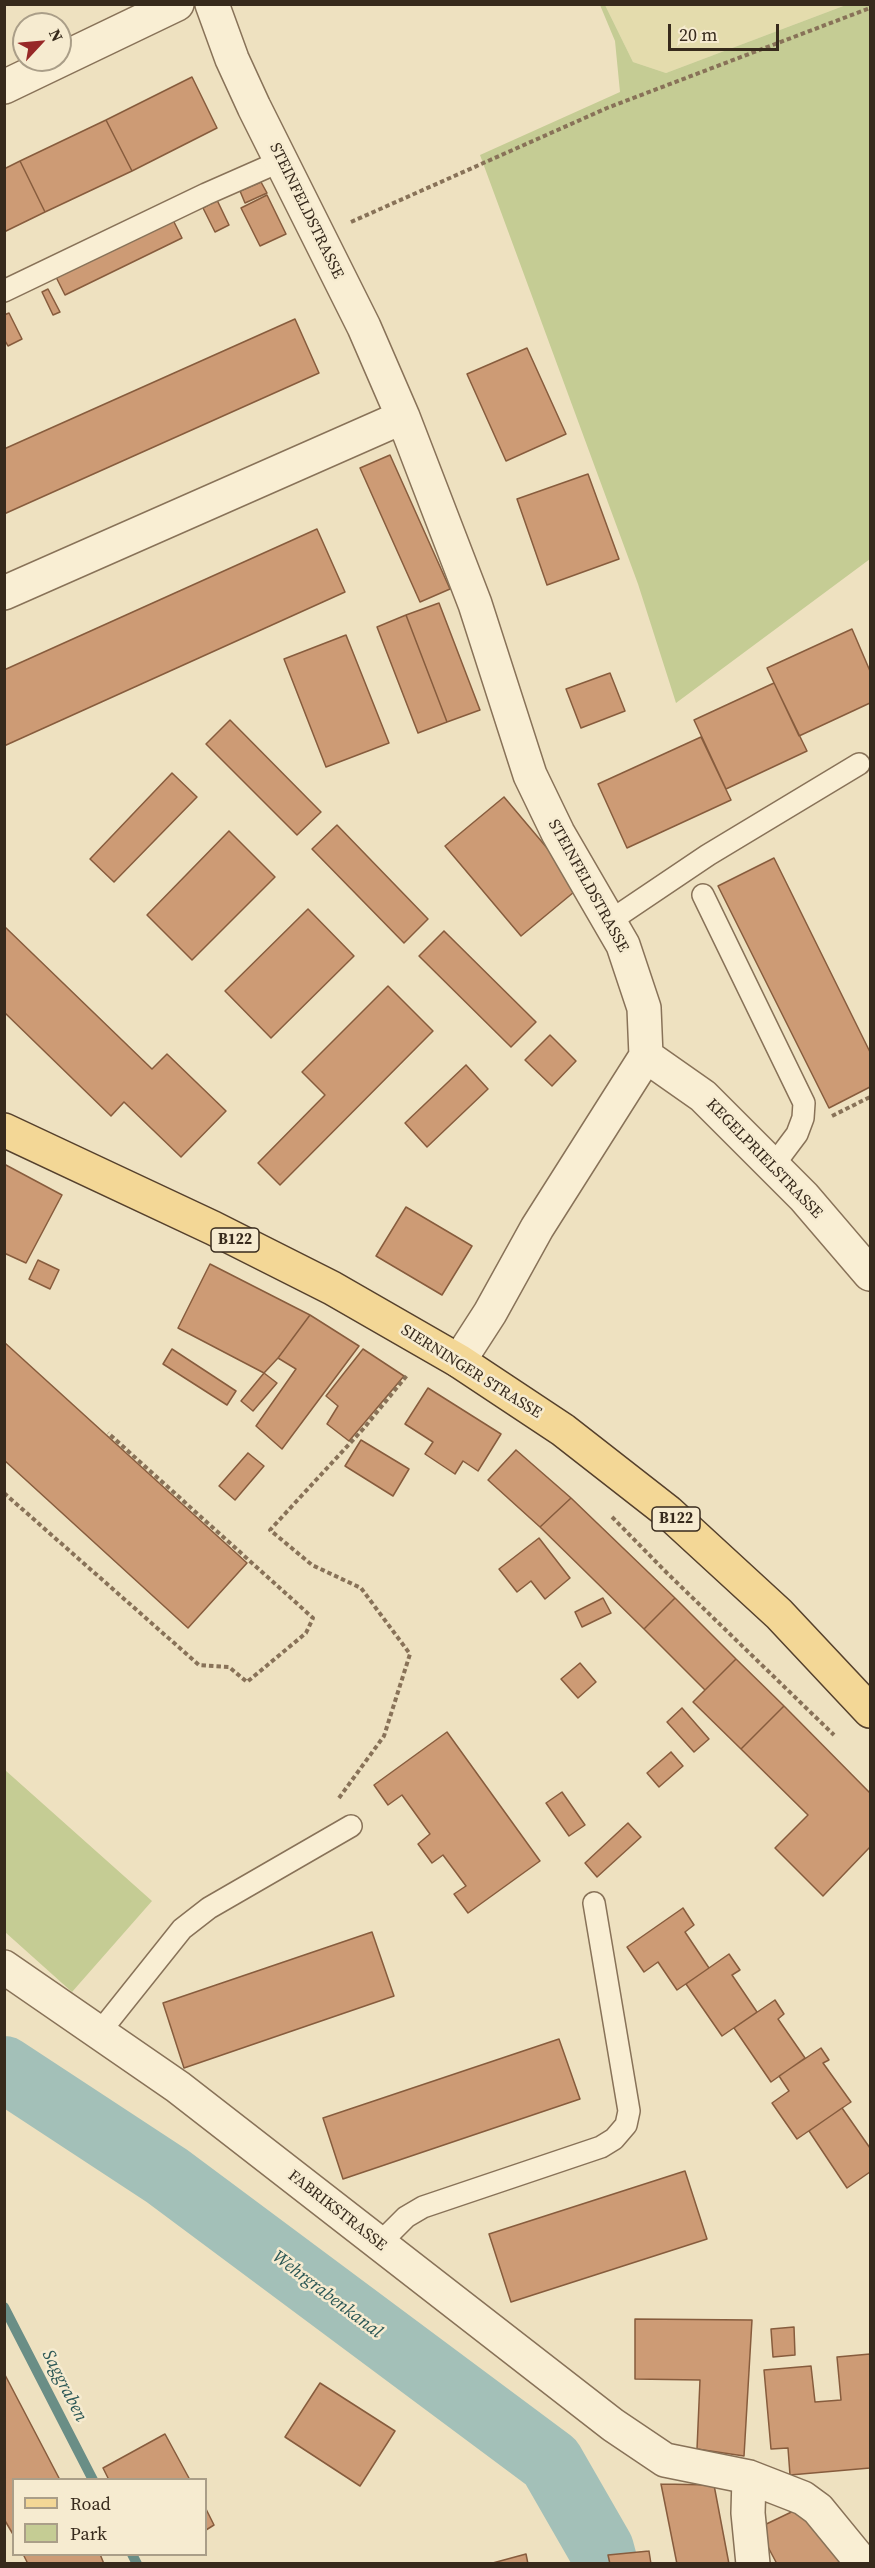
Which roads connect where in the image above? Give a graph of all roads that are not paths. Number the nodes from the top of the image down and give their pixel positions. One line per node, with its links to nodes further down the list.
1 (177, 4): 3 (street)
2 (209, 7): 4 (street, STEINFELDSTRASSE)
3 (4, 87)
4 (281, 161): 5 (lane); 6 (street, STEINFELDSTRASSE)
5 (4, 291)
6 (404, 417): 7 (street); 10 (street, STEINFELDSTRASSE)
7 (4, 593)
8 (859, 764): 10 (lane)
9 (703, 896): 13 (lane)
10 (610, 921): 11 (street, STEINFELDSTRASSE)
11 (646, 1056): 13 (street, KEGELPRIELSTRASSE); 15 (street)
12 (4, 1130): 15 (main road, SIERNINGER STRASSE / B122)
13 (773, 1166): 14 (street, KEGELPRIELSTRASSE)
14 (870, 1274)
15 (459, 1361): 16 (main road, SIERNINGER STRASSE / B122)
16 (870, 1711)
17 (351, 1826): 20 (lane)
18 (594, 1903): 21 (lane)
19 (4, 1967): 20 (street, FABRIKSTRASSE)
20 (99, 2033): 21 (street, FABRIKSTRASSE)
21 (379, 2244): 22 (street, FABRIKSTRASSE)
22 (749, 2477): 23 (street); 24 (street)
23 (753, 2564)
24 (864, 2564)

